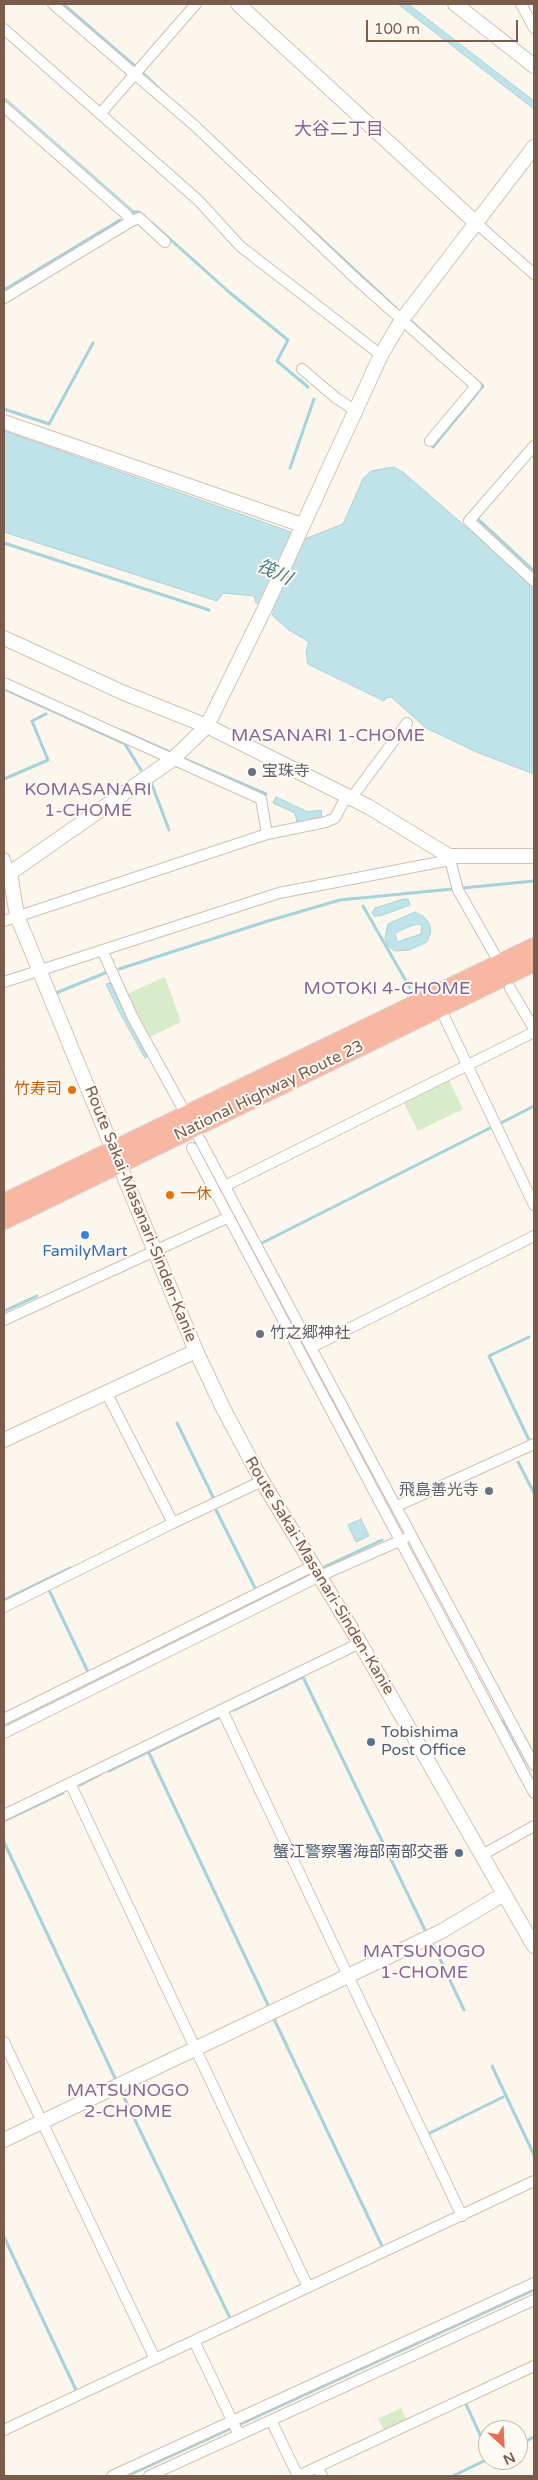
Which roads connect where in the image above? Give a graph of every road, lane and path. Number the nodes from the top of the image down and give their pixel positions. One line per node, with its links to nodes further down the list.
1 (53, 4): 9 (street)
2 (196, 4): 9 (street)
3 (238, 4): 15 (street)
4 (454, 4): 8 (street)
5 (521, 4): 6 (street)
6 (534, 28)
7 (4, 29): 11 (street)
8 (534, 66)
9 (135, 74): 11 (street); 19 (street)
10 (4, 107): 12 (street)
11 (100, 114): 20 (street)
12 (8, 118): 14 (street)
13 (534, 147): 15 (street)
14 (130, 222): 16 (street); 18 (street)
15 (475, 222): 17 (street); 19 (street)
16 (165, 242)
17 (533, 269)
18 (4, 298)
19 (401, 321): 20 (street); 24 (street)
20 (381, 355): 22 (street)
21 (302, 369): 22 (street)
22 (356, 411): 26 (street)
23 (4, 422): 26 (street)
24 (430, 441)
25 (534, 446): 27 (street)
26 (301, 527): 31 (street)
27 (534, 581)
28 (4, 638): 31 (street)
29 (4, 683): 32 (street)
30 (407, 723): 33 (street)
31 (207, 726): 32 (street); 33 (street)
32 (173, 759): 34 (street); 38 (street)
33 (348, 798): 34 (street); 35 (street)
34 (267, 834): 39 (street)
35 (450, 856): 36 (street); 41 (street); 42 (street)
36 (534, 856)
37 (4, 858): 38 (street)
38 (10, 873): 39 (street, Route Sakai-Masanari-Sinden-Kanie)
39 (10, 919): 44 (street, Route Sakai-Masanari-Sinden-Kanie)
40 (534, 947): 53 (highway, National Highway Route 23)
41 (102, 950): 44 (street); 50 (street)
42 (495, 955)
43 (534, 962): 47 (highway, National Highway Route 23)
44 (40, 970): 45 (street); 53 (street, Route Sakai-Masanari-Sinden-Kanie)
45 (4, 982)
46 (510, 988): 48 (street)
47 (440, 1008): 49 (street); 53 (highway, National Highway Route 23)
48 (534, 1030): 49 (street)
49 (467, 1065): 54 (street); 56 (street)
50 (182, 1107)
51 (198, 1136): 54 (street)
52 (192, 1148): 57 (street)
53 (118, 1157): 55 (highway, National Highway Route 23); 58 (highway, National Highway Route 23); 60 (street, Route Sakai-Masanari-Sinden-Kanie)
54 (225, 1186): 62 (street)
55 (4, 1203)
56 (534, 1205)
57 (228, 1217): 60 (street); 71 (street)
58 (4, 1220)
59 (534, 1236): 62 (street)
60 (155, 1251): 61 (street); 63 (street, Route Sakai-Masanari-Sinden-Kanie)
61 (4, 1320)
62 (312, 1347): 68 (street)
63 (196, 1351): 64 (street); 67 (street, Route Sakai-Masanari-Sinden-Kanie)
64 (106, 1392): 65 (street); 69 (street)
65 (4, 1440)
66 (534, 1444): 68 (street)
67 (262, 1481): 69 (street); 72 (street, Route Sakai-Masanari-Sinden-Kanie)
68 (397, 1506): 70 (street)
69 (173, 1523): 73 (street)
70 (412, 1536): 71 (street); 78 (street)
71 (400, 1541): 72 (street); 80 (street)
72 (316, 1571): 74 (street, Route Sakai-Masanari-Sinden-Kanie); 76 (street); 77 (street)
73 (4, 1607)
74 (360, 1643): 75 (street); 83 (street, Route Sakai-Masanari-Sinden-Kanie)
75 (222, 1710): 79 (street); 86 (street)
76 (4, 1719)
77 (4, 1733)
78 (534, 1765)
79 (70, 1783): 81 (street); 88 (street)
80 (534, 1793)
81 (4, 1815)
82 (534, 1826): 83 (street)
83 (482, 1855): 84 (street, Route Sakai-Masanari-Sinden-Kanie)
84 (504, 1894): 85 (street, Route Sakai-Masanari-Sinden-Kanie); 86 (street)
85 (534, 1946)
86 (347, 1977): 88 (street); 92 (street)
87 (4, 2042): 89 (street)
88 (196, 2049): 89 (street); 94 (street)
89 (42, 2122): 90 (street); 97 (street)
90 (4, 2140)
91 (534, 2181): 92 (street)
92 (462, 2216): 94 (street)
93 (534, 2283): 100 (street)
94 (308, 2287): 96 (street)
95 (534, 2300): 99 (street)
96 (194, 2341): 97 (street); 100 (street)
97 (155, 2359): 101 (street)
98 (534, 2366): 102 (street)
99 (271, 2420): 100 (street); 105 (street)
100 (236, 2427): 103 (street); 104 (street)
101 (4, 2430)
102 (320, 2472): 105 (street)
103 (112, 2476)
104 (149, 2476)
105 (298, 2476)

